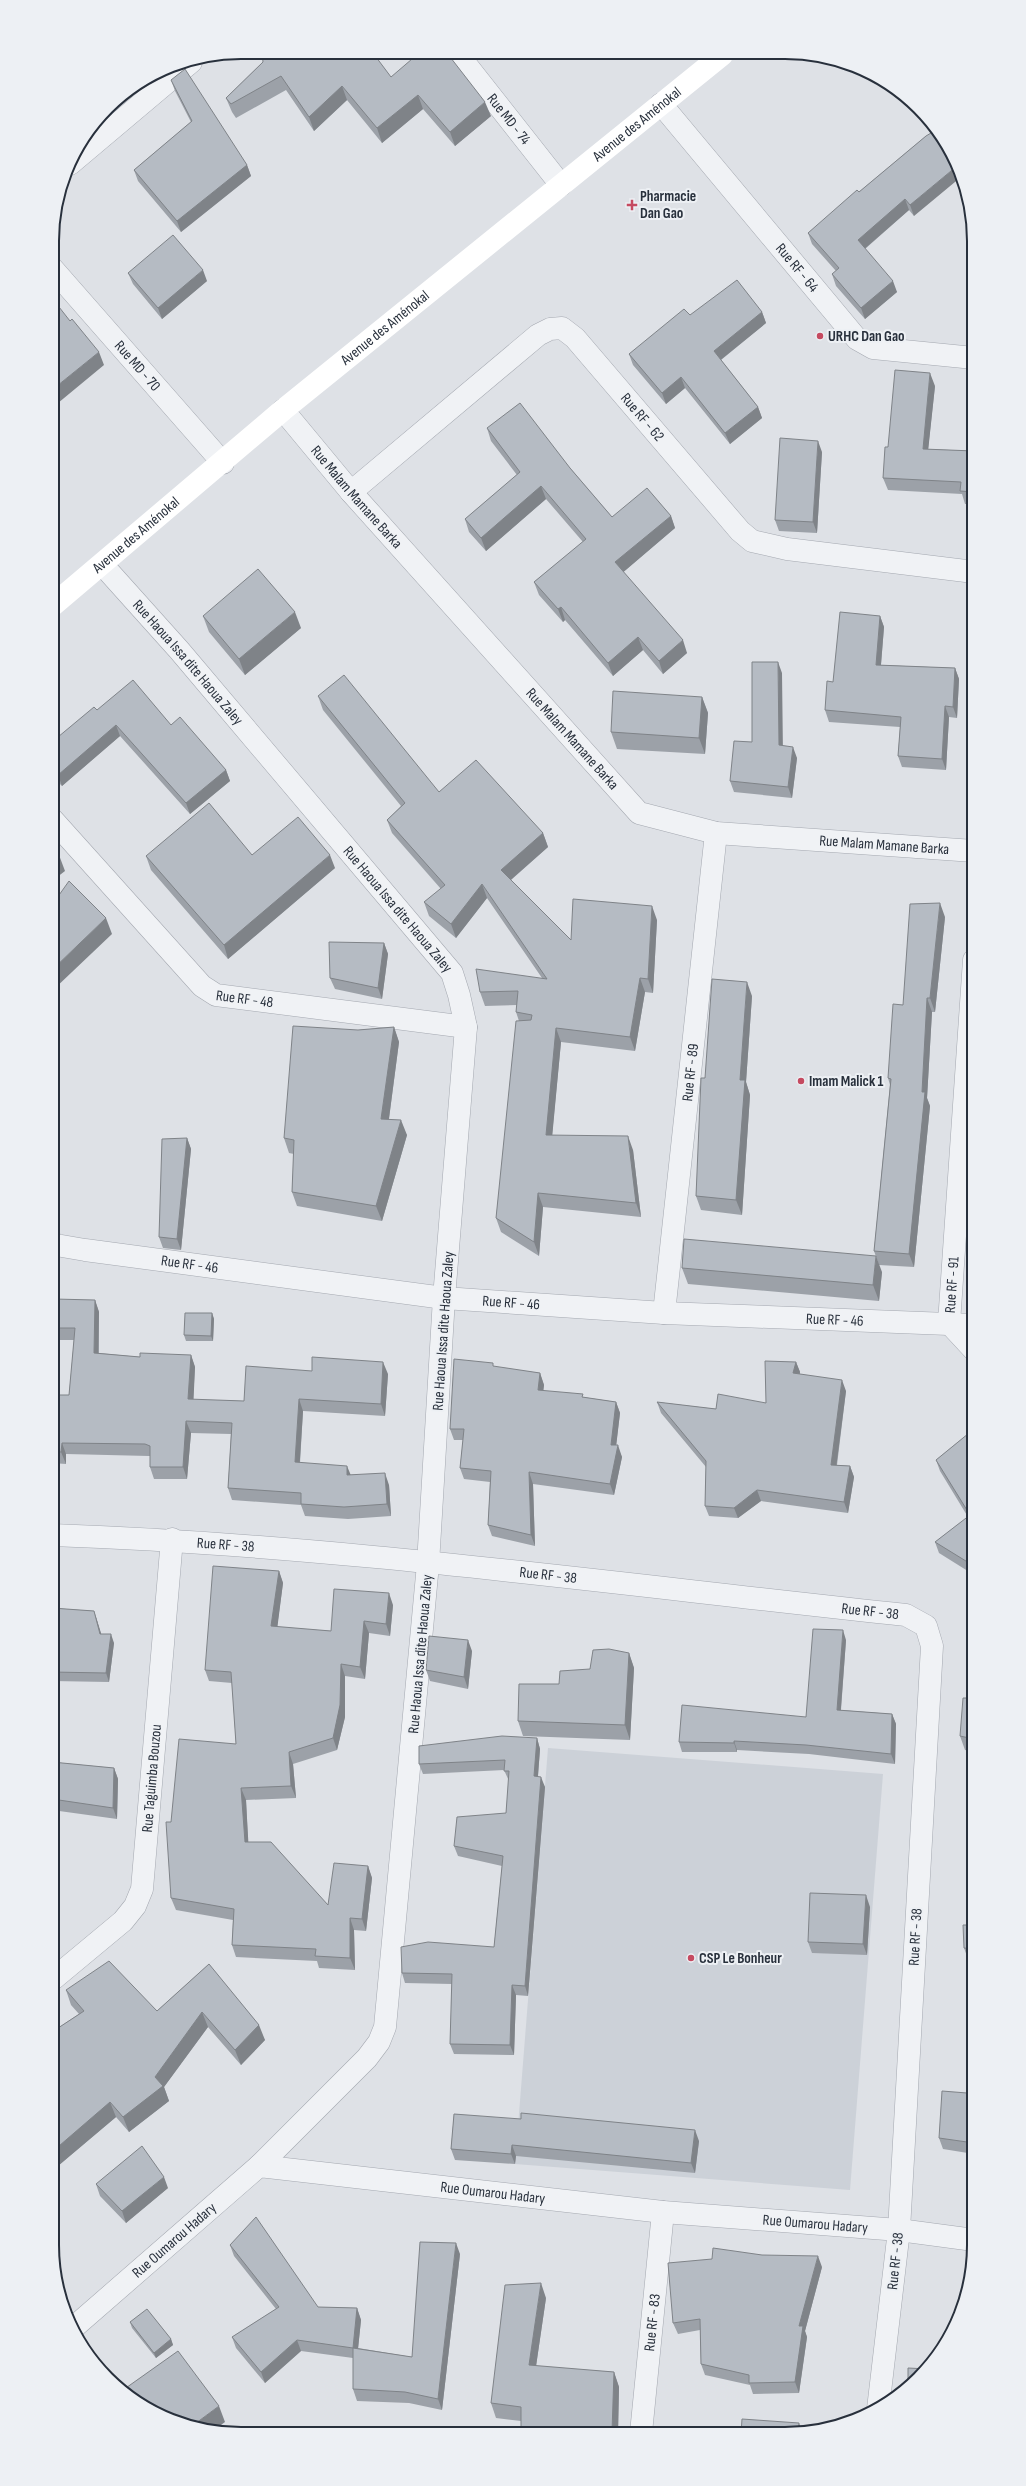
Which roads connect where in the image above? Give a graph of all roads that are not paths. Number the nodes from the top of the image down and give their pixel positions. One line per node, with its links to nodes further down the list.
1 (462, 59): 6 (street, Rue MD - 74)
2 (717, 59): 4 (main road, Avenue des Aménokal)
3 (185, 68): 5 (street)
4 (661, 104): 6 (main road, Avenue des Aménokal); 8 (street, Rue RF - 64)
5 (80, 155)
6 (561, 184): 9 (main road, Avenue des Aménokal)
7 (59, 276): 10 (street, Rue MD - 70)
8 (967, 357)
9 (283, 410): 10 (main road, Avenue des Aménokal); 11 (street, Rue Malam Mamane Barka)
10 (223, 463): 14 (main road, Avenue des Aménokal)
11 (351, 492): 12 (street, Rue RF - 62); 16 (street, Rue Malam Mamane Barka)
12 (967, 571)
13 (109, 572): 18 (street, Rue Haoua Issa dite Haoua Zaley)
14 (59, 600)
15 (59, 827): 18 (street, Rue RF - 48)
16 (716, 833): 17 (street, Rue Malam Mamane Barka); 22 (street, Rue RF - 89)
17 (967, 851)
18 (466, 1027): 21 (street, Rue Haoua Issa dite Haoua Zaley)
19 (967, 1100): 23 (street, Rue RF - 91)
20 (59, 1246): 21 (street, Rue RF - 46)
21 (444, 1298): 22 (street, Rue RF - 46); 28 (street, Rue Haoua Issa dite Haoua Zaley)
22 (664, 1313): 23 (street, Rue RF - 46)
23 (949, 1323): 24 (street, Rue RF - 46); 25 (street)
24 (967, 1324)
25 (967, 1342)
26 (59, 1535): 27 (street, Rue RF - 38)
27 (172, 1539): 28 (street, Rue RF - 38); 29 (street, Rue Taguimba Bouzou)
28 (428, 1564): 30 (street, Rue Haoua Issa dite Haoua Zaley); 32 (street, Rue RF - 38)
29 (59, 1974)
30 (259, 2166): 31 (street, Rue Oumarou Hadary); 34 (street, Rue Oumarou Hadary)
31 (663, 2212): 32 (street, Rue Oumarou Hadary); 36 (street, Rue RF - 83)
32 (899, 2230): 33 (street, Rue Oumarou Hadary); 35 (street, Rue RF - 38)
33 (967, 2239)
34 (77, 2324)
35 (879, 2401)
36 (642, 2427)

